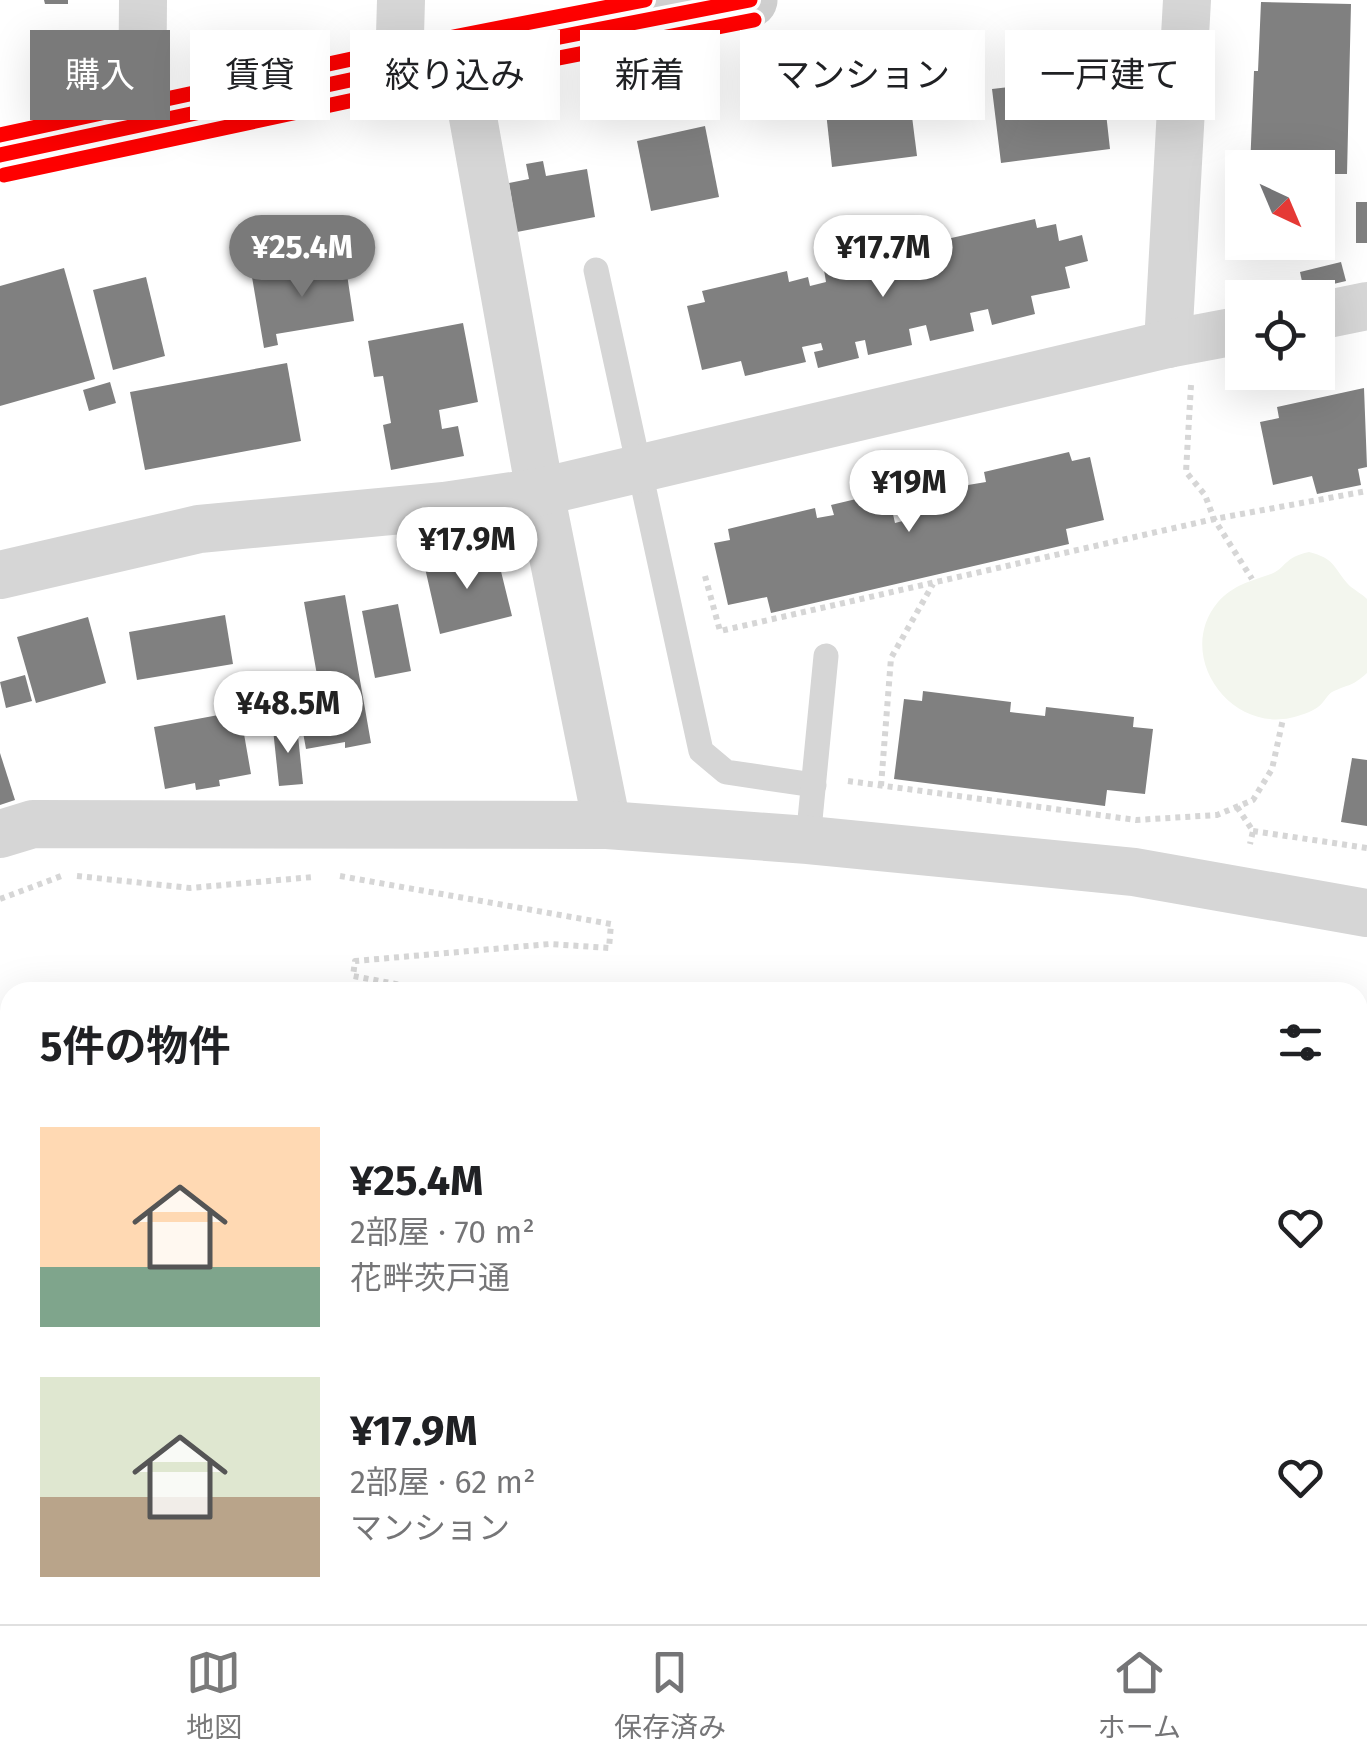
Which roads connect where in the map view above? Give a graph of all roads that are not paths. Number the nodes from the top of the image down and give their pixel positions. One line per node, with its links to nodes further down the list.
1 (143, 0): 9 (street)
2 (401, 0): 5 (street)
3 (750, 0): 6 (main road)
4 (1187, 0): 15 (street)
5 (400, 30)
6 (560, 37)
7 (350, 80): 9 (main road)
8 (473, 120): 17 (street)
9 (142, 124): 10 (main road)
10 (0, 155)
11 (596, 270): 16 (lane)
12 (1367, 306): 13 (street)
13 (1335, 313)
14 (1225, 333): 15 (street)
15 (1182, 342): 16 (street)
16 (640, 469): 17 (street); 20 (lane)
17 (540, 492): 18 (street); 21 (street)
18 (0, 574)
19 (826, 656): 20 (lane)
20 (814, 785): 23 (lane)
21 (608, 824): 22 (street); 23 (street)
22 (0, 834)
23 (808, 840): 24 (street)
24 (1367, 913)

